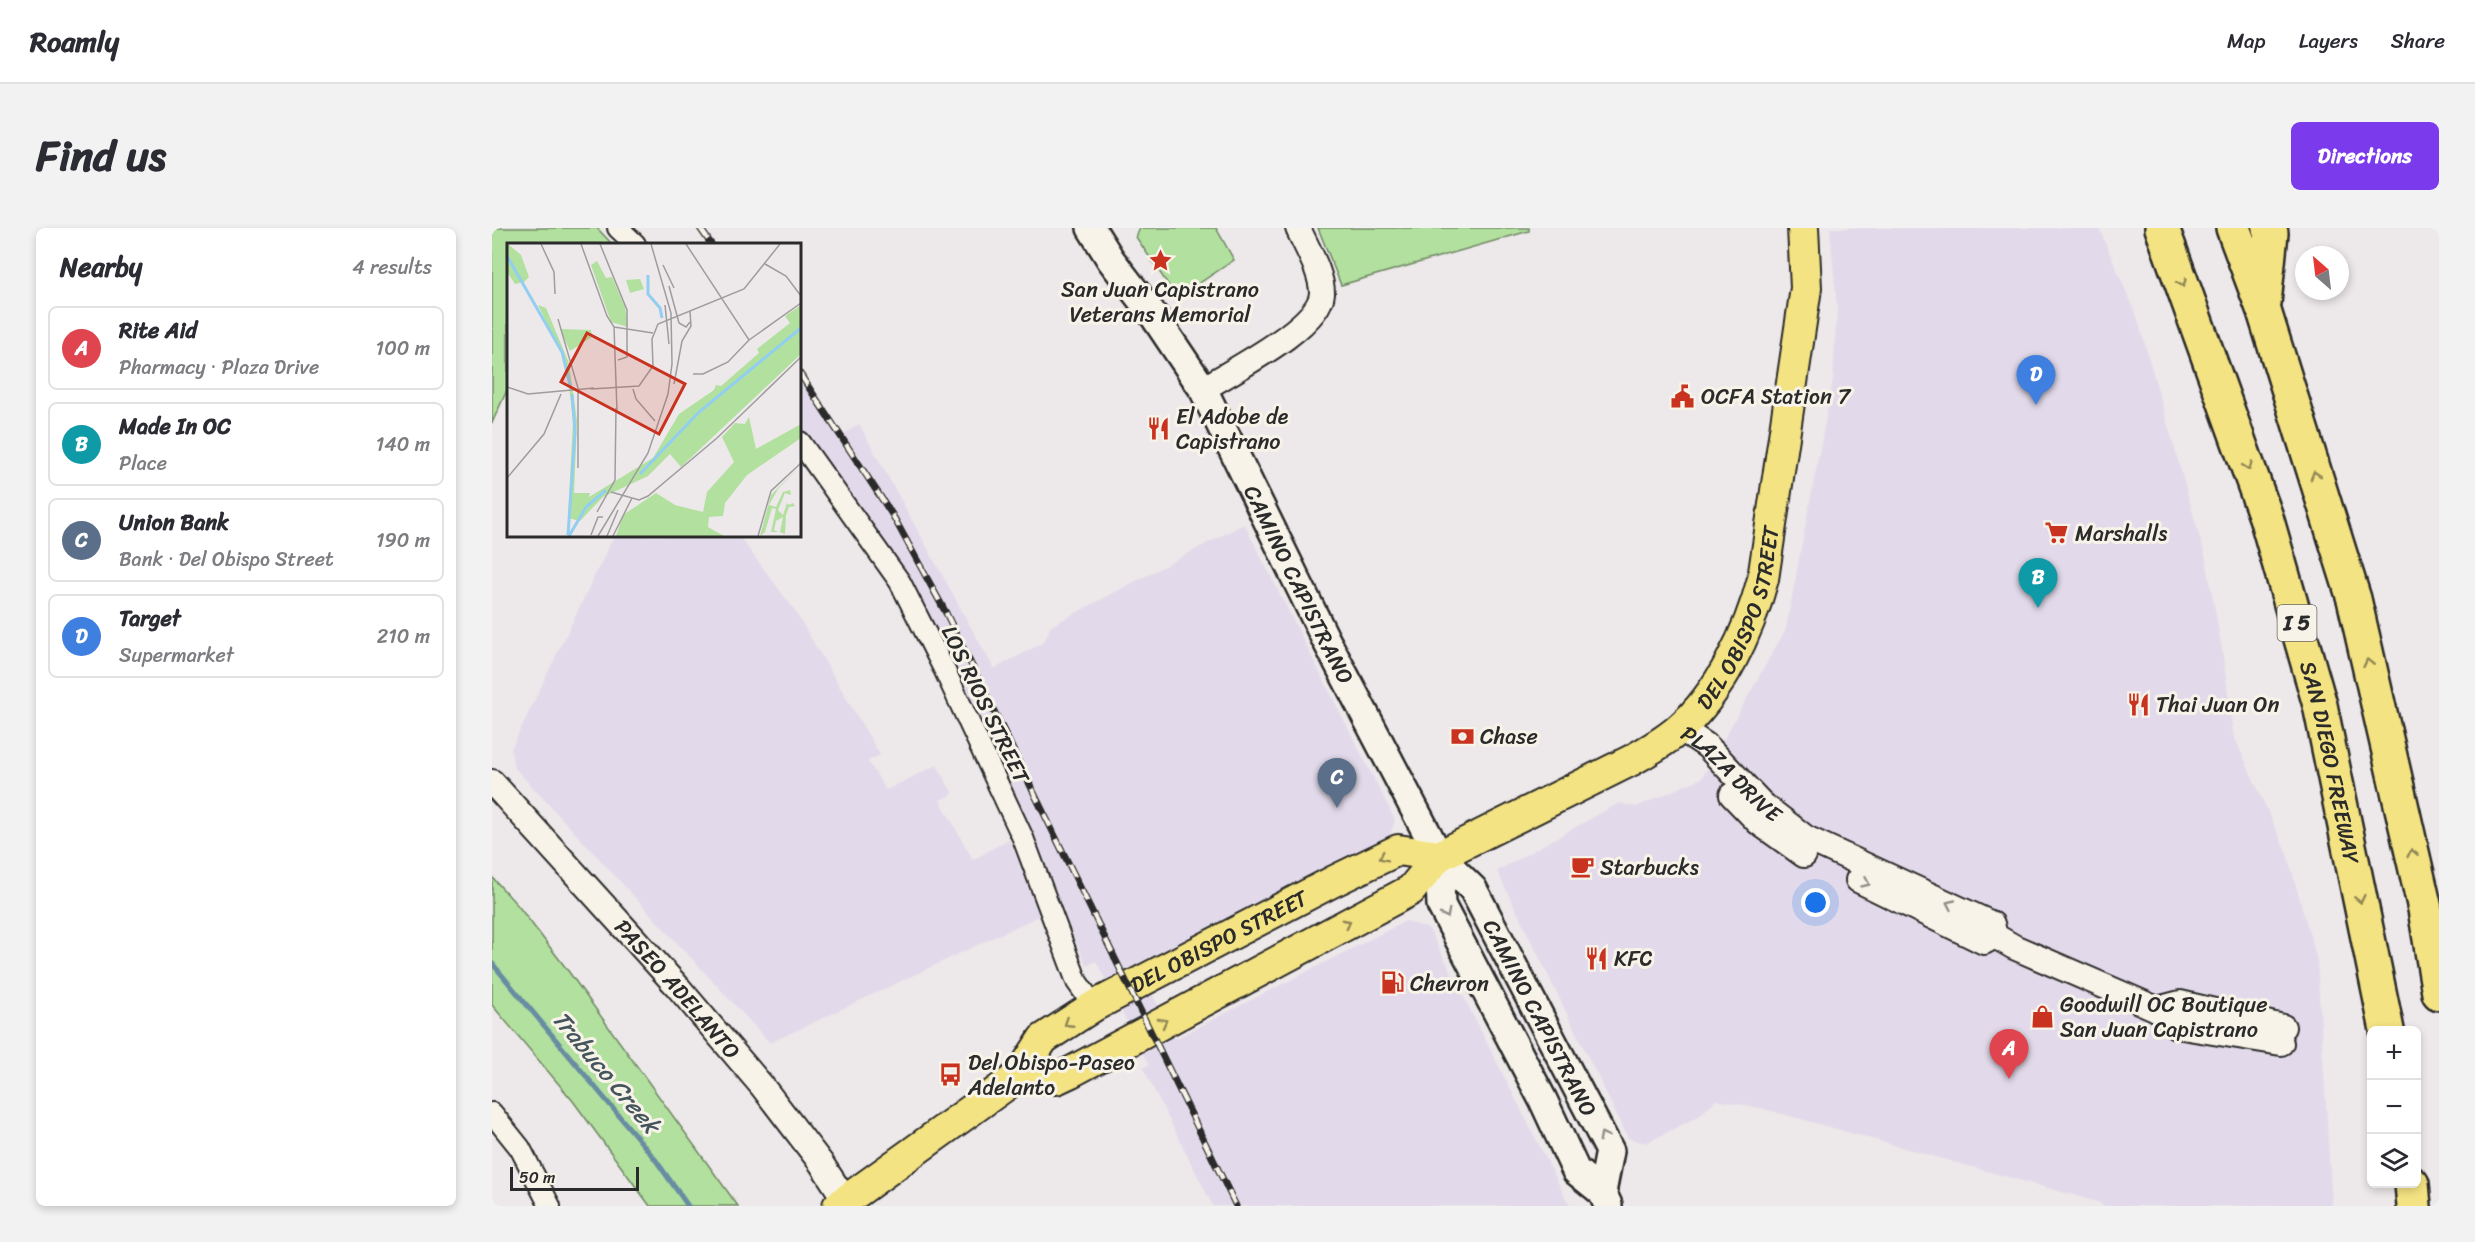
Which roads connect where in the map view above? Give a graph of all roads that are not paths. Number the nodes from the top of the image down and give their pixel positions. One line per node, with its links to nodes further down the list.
1 (618, 228): 8 (street)
2 (1091, 228): 10 (main road, CAMINO CAPISTRANO)
3 (1298, 228): 10 (street)
4 (1803, 228): 12 (main road, DEL OBISPO STREET)
5 (2162, 228): 17 (highway, SAN DIEGO FREEWAY / I 5, one-way to 17)
6 (2233, 228): 9 (highway)
7 (2269, 228): 9 (highway)
8 (634, 243)
9 (2264, 311): 15 (highway, one-way to 9)
10 (1203, 389): 14 (main road, CAMINO CAPISTRANO)
11 (801, 443): 16 (street, LOS RIOS STREET)
12 (1680, 728): 14 (main road, DEL OBISPO STREET); 18 (street, PLAZA DRIVE)
13 (492, 782): 23 (street, PASEO ADELANTO)
14 (1439, 856): 16 (main road, DEL OBISPO STREET, one-way to 16); 19 (main road, DEL OBISPO STREET, one-way to 14); 22 (main road, CAMINO CAPISTRANO, one-way to 22); 22 (main road, CAMINO CAPISTRANO, one-way to 14)
15 (2439, 993)
16 (1094, 1006): 19 (main road, DEL OBISPO STREET, one-way to 19)
17 (2386, 1026)
18 (2282, 1035)
19 (1020, 1075): 23 (main road, DEL OBISPO STREET)
20 (492, 1113): 24 (street)
21 (2412, 1188): 25 (highway)
22 (1606, 1199)
23 (844, 1204)
24 (550, 1206)
25 (2414, 1206)

